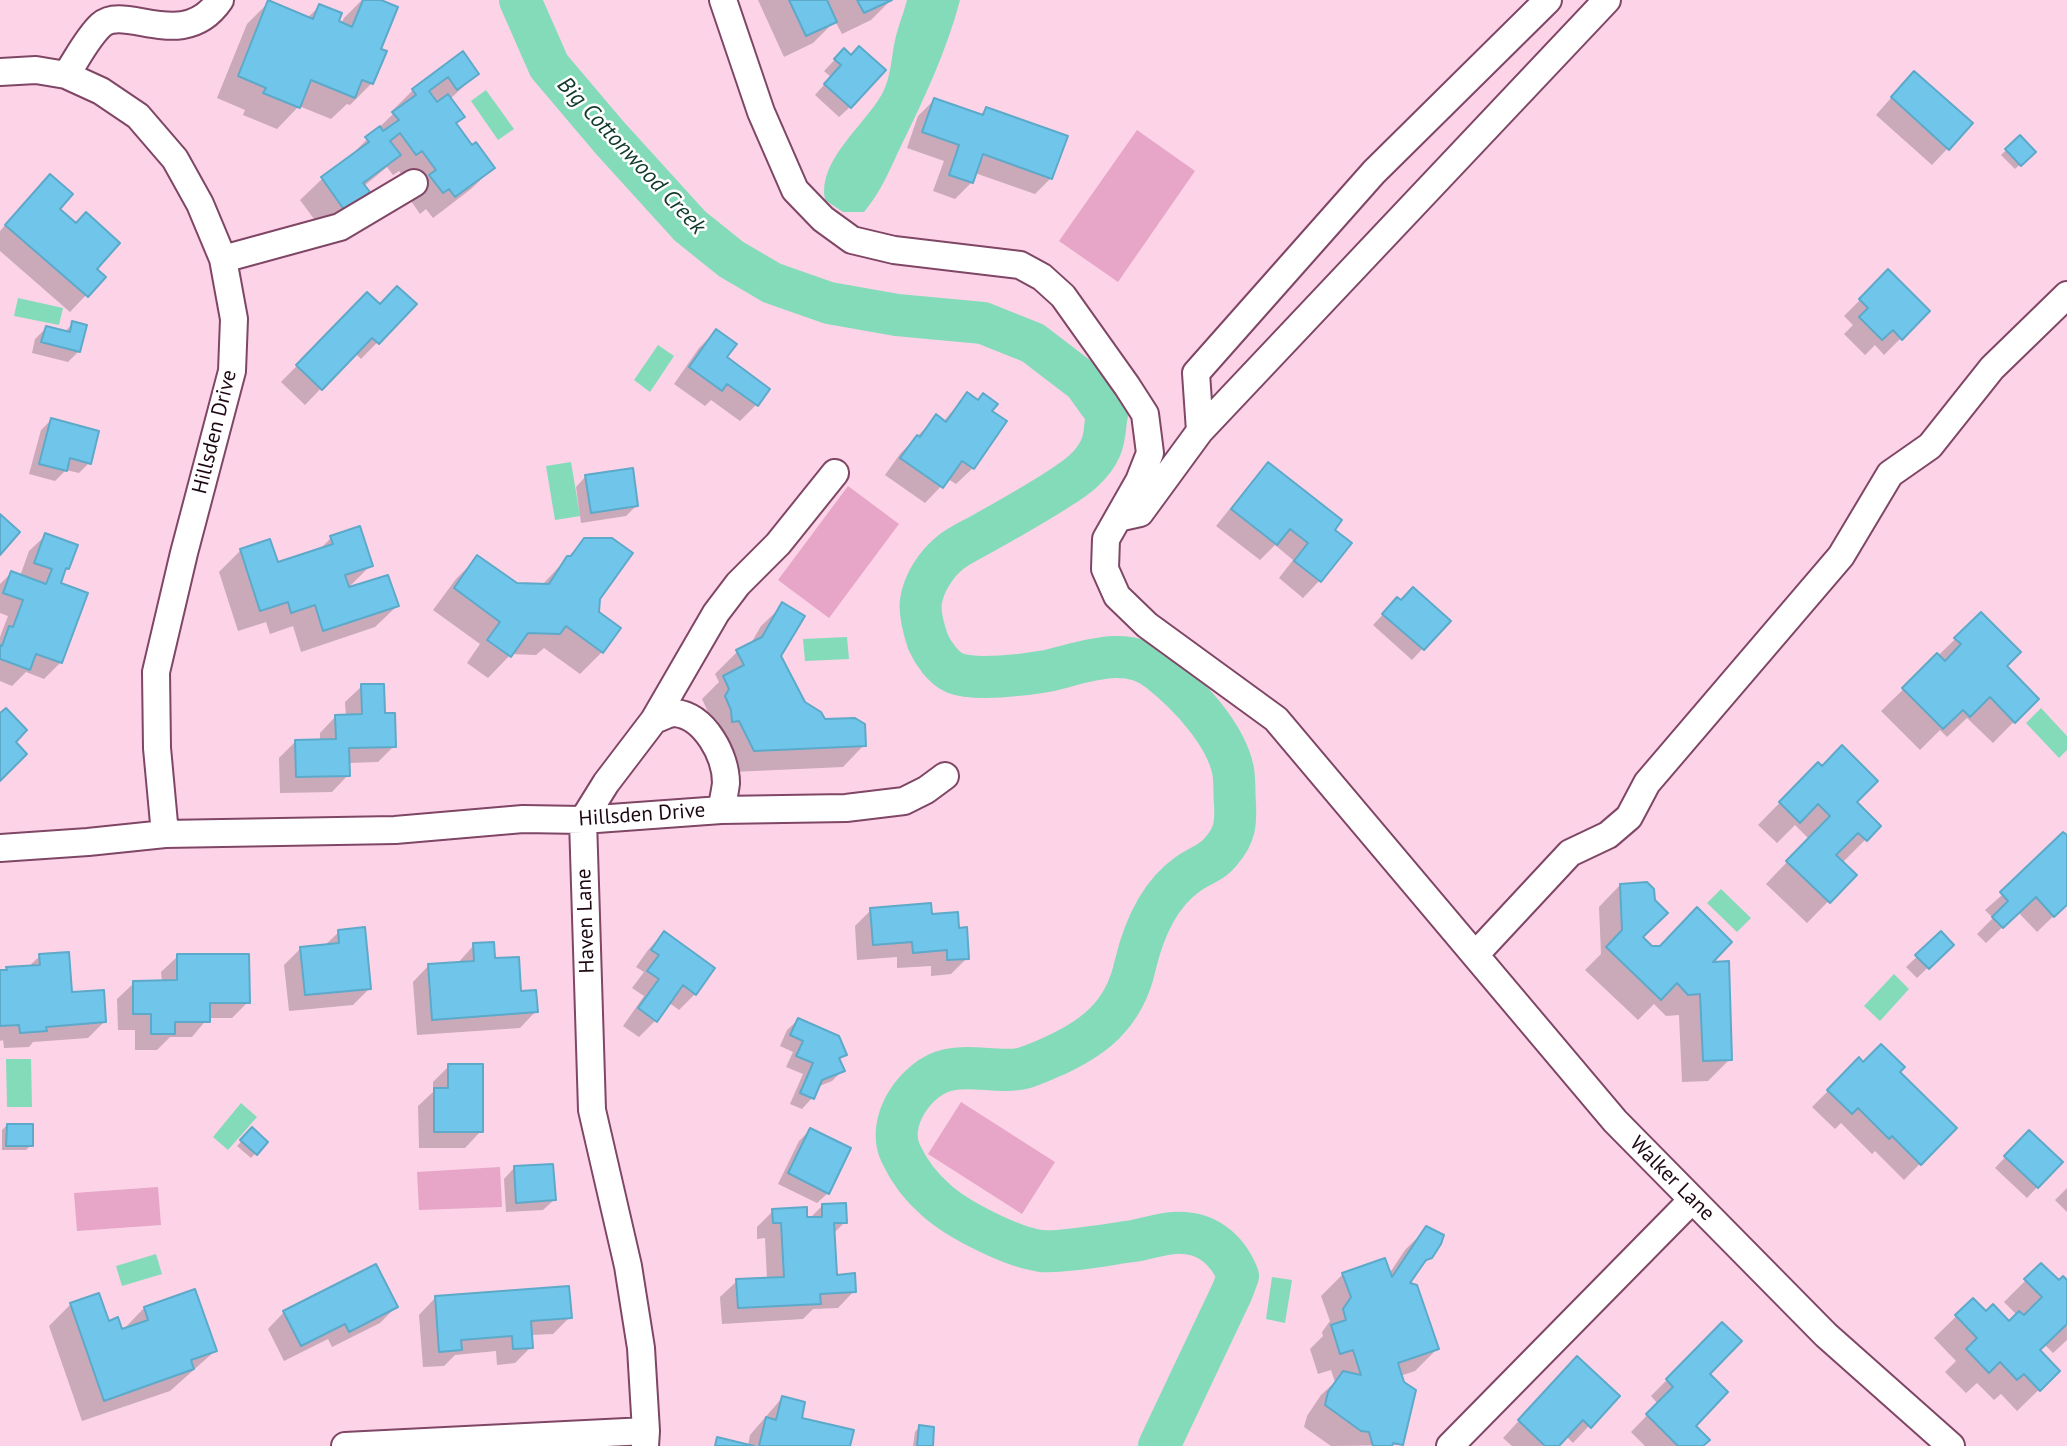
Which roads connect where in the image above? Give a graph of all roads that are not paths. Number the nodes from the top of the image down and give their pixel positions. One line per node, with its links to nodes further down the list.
1 (220, 0): 6 (street)
2 (723, 0): 12 (street, Walker Lane)
3 (1548, 0): 10 (street)
4 (1607, 0): 10 (street)
5 (0, 72): 6 (street, Hillsden Drive)
6 (66, 75): 8 (street, Hillsden Drive)
7 (414, 183): 8 (street)
8 (223, 259): 17 (street, Hillsden Drive)
9 (2067, 295): 19 (street)
10 (1200, 431): 12 (street)
11 (835, 473): 13 (street)
12 (1121, 517): 19 (street, Walker Lane)
13 (654, 720): 15 (street); 16 (street)
14 (945, 776): 15 (street, Hillsden Drive)
15 (721, 810): 16 (street, Hillsden Drive)
16 (583, 820): 17 (street, Hillsden Drive); 21 (street, Haven Lane)
17 (165, 834): 18 (street, Hillsden Drive)
18 (0, 848)
19 (1475, 955): 20 (street, Walker Lane)
20 (1692, 1200): 23 (street); 24 (street, Walker Lane)
21 (645, 1439): 22 (street)
22 (345, 1446)
23 (1450, 1446)
24 (1951, 1446)

